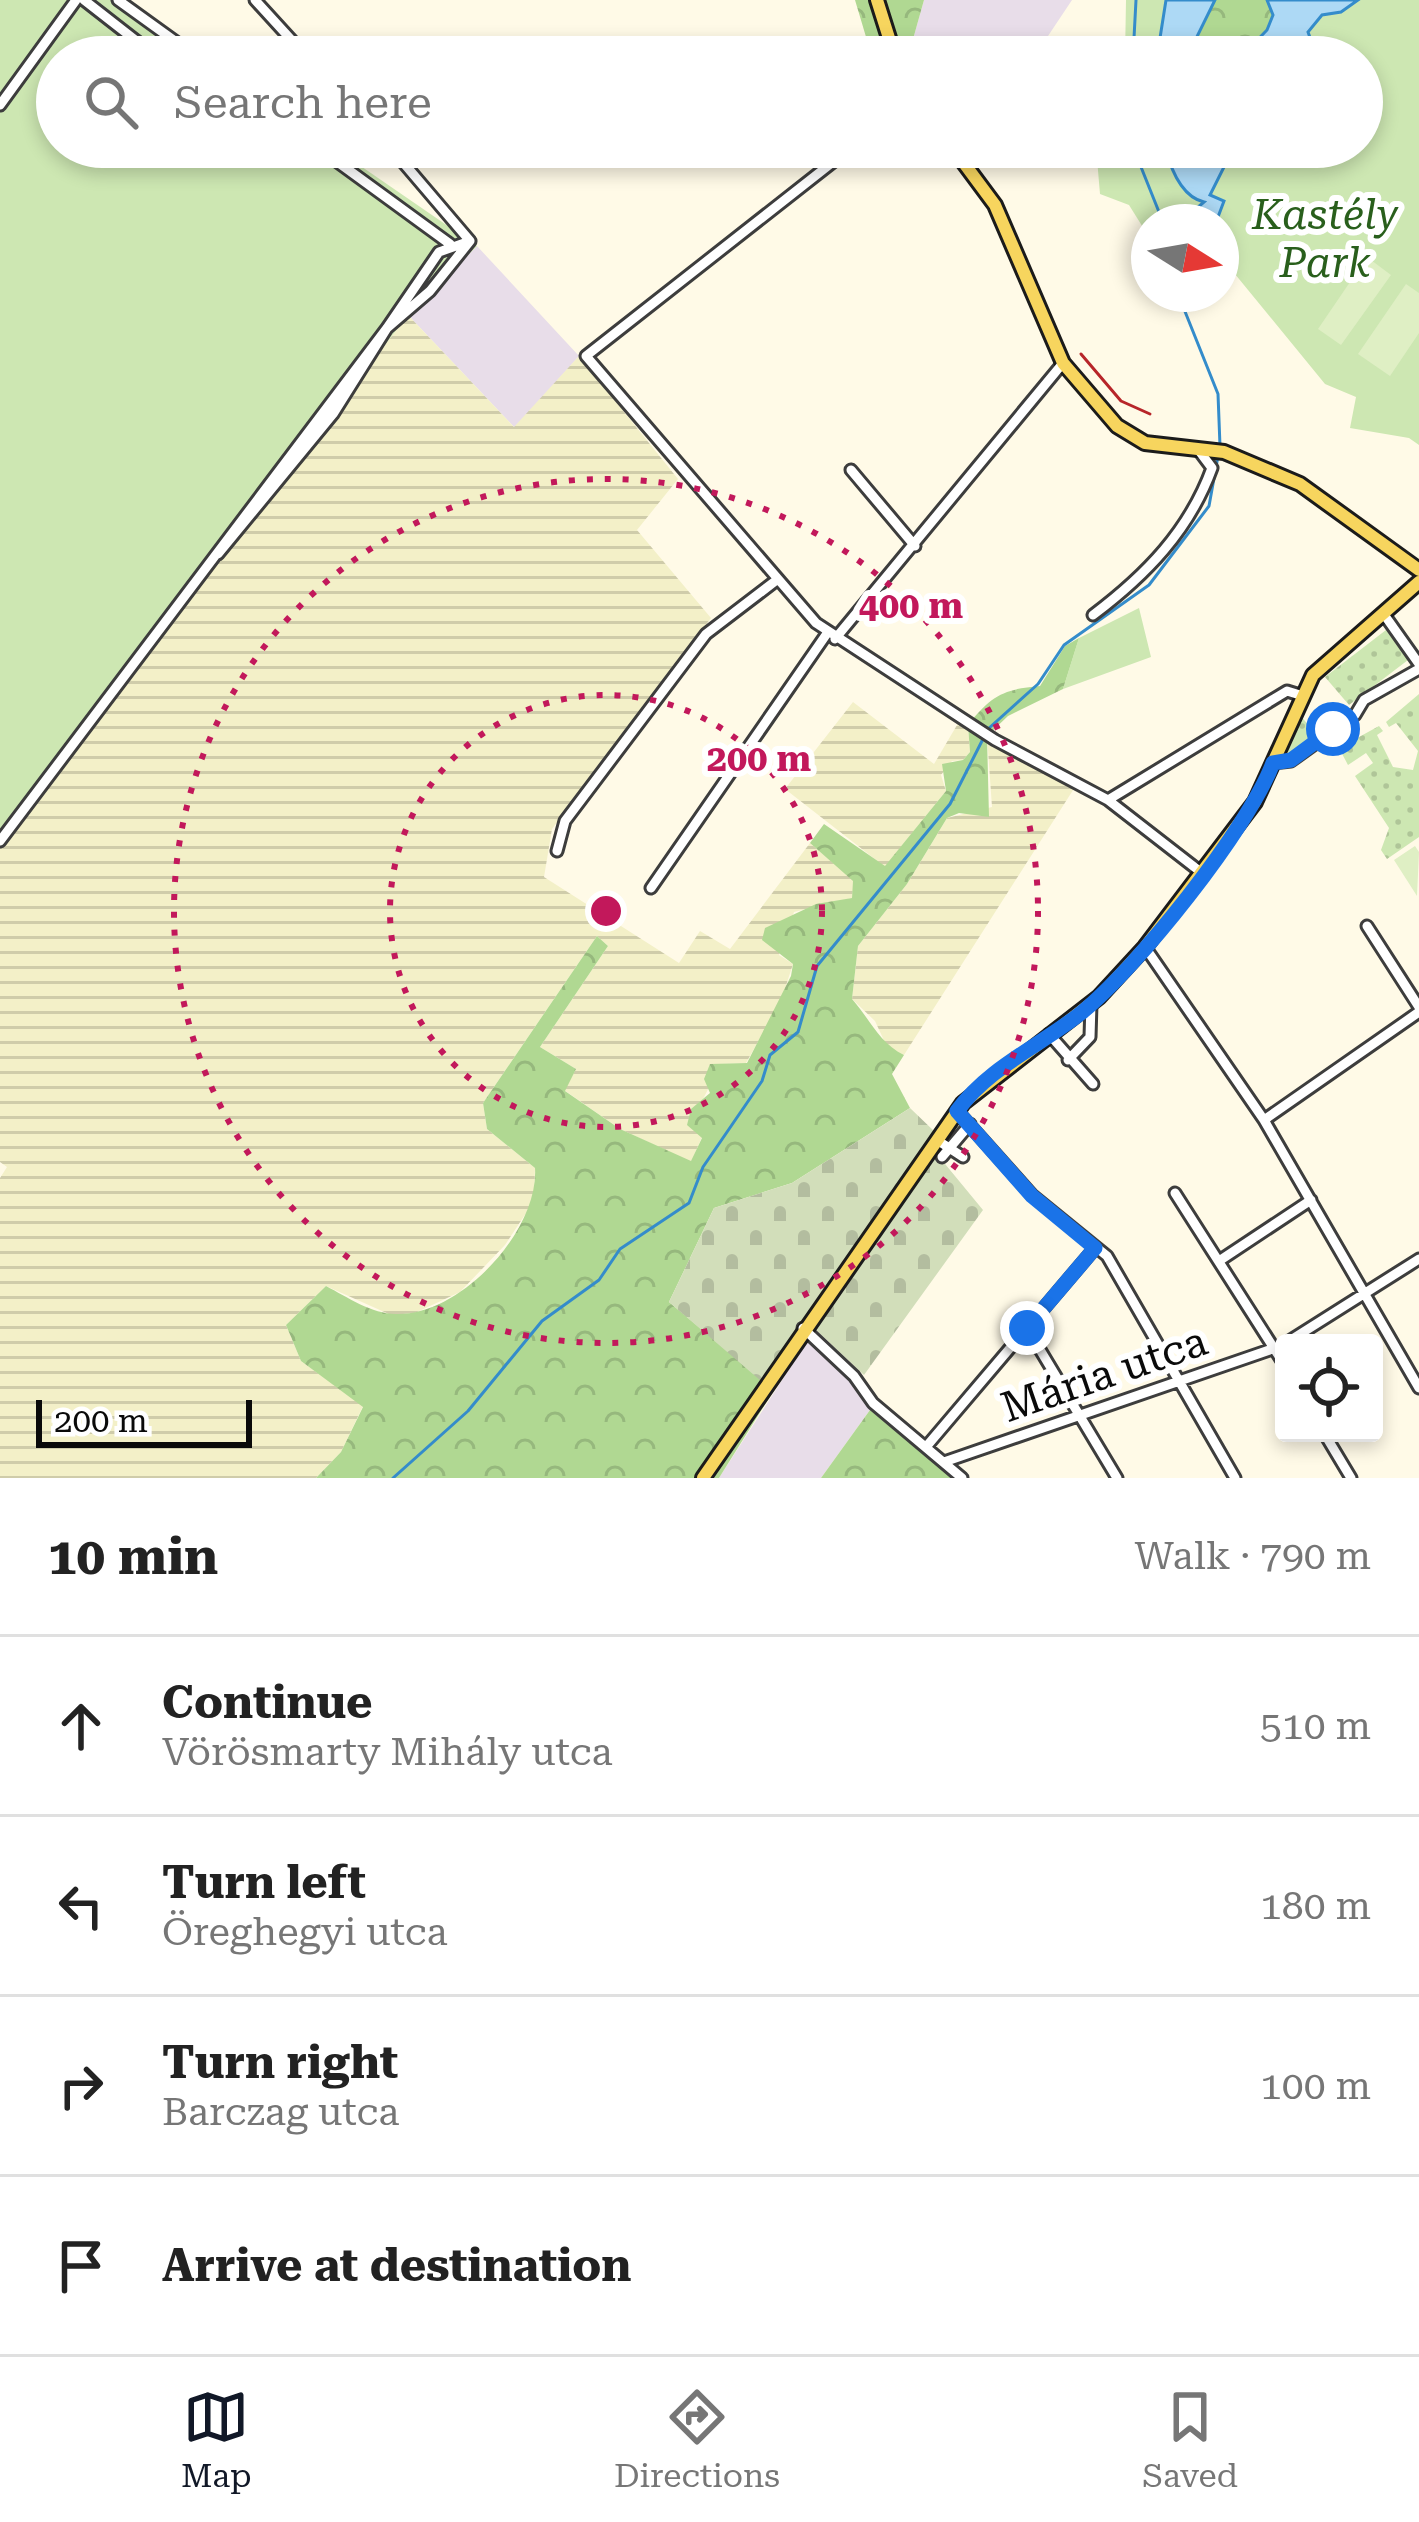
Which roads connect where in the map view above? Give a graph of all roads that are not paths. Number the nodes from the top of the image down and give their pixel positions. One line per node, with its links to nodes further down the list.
1 (80, 0): 5 (street); 6 (street)
2 (118, 0): 7 (street)
3 (255, 0): 8 (street)
4 (877, 0): 9 (main road)
5 (53, 36)
6 (129, 36)
7 (168, 36)
8 (288, 36)
9 (888, 36)
10 (36, 58): 11 (street)
11 (0, 105)
12 (346, 168): 17 (street)
13 (409, 168): 16 (street)
14 (825, 168): 24 (street)
15 (968, 168): 19 (main road)
16 (470, 241): 17 (street); 18 (street)
17 (450, 244): 18 (street)
18 (387, 328): 32 (street)
19 (1063, 364): 20 (main road); 22 (street)
20 (1198, 448): 23 (main road); 26 (street)
21 (850, 470): 22 (street)
22 (915, 546): 27 (street)
23 (1412, 577): 25 (main road)
24 (778, 579): 27 (street); 33 (street)
25 (1383, 613): 28 (street); 29 (main road)
26 (1093, 615)
27 (831, 636): 31 (street); 35 (street)
28 (1419, 666): 30 (street)
29 (1300, 694): 30 (main road); 31 (street)
30 (1273, 763): 34 (main road)
31 (1108, 800): 34 (street)
32 (0, 841)
33 (557, 851)
34 (1202, 873): 37 (main road)
35 (651, 887)
36 (1367, 926): 39 (street)
37 (1145, 947): 38 (main road); 44 (street)
38 (1090, 1004): 40 (main road); 41 (street)
39 (1419, 1010): 44 (street)
40 (1049, 1034): 41 (street); 43 (main road)
41 (1068, 1060): 42 (street)
42 (1093, 1084)
43 (957, 1111): 45 (street); 46 (main road)
44 (1264, 1120): 50 (street)
45 (970, 1124): 47 (street); 51 (street)
46 (937, 1140): 47 (street); 55 (main road)
47 (945, 1153): 48 (street)
48 (962, 1156)
49 (1175, 1193): 52 (street)
50 (1310, 1200): 52 (street); 54 (street)
51 (1095, 1248): 56 (street); 60 (street)
52 (1222, 1259): 58 (street)
53 (1419, 1259): 54 (street, Mária utca)
54 (1364, 1291): 57 (street, Mária utca); 61 (street)
55 (803, 1328): 64 (street); 66 (main road)
56 (1027, 1328): 62 (street); 64 (street)
57 (1300, 1334)
58 (1275, 1336)
59 (1275, 1349): 60 (street, Mária utca)
60 (1180, 1384): 62 (street, Mária utca); 69 (street)
61 (1419, 1388)
62 (1081, 1417): 65 (street, Mária utca); 68 (street)
63 (1329, 1442): 70 (street)
64 (926, 1447): 65 (street)
65 (944, 1462): 67 (street)
66 (703, 1478)
67 (962, 1478)
68 (1117, 1478)
69 (1235, 1478)
70 (1351, 1478)

